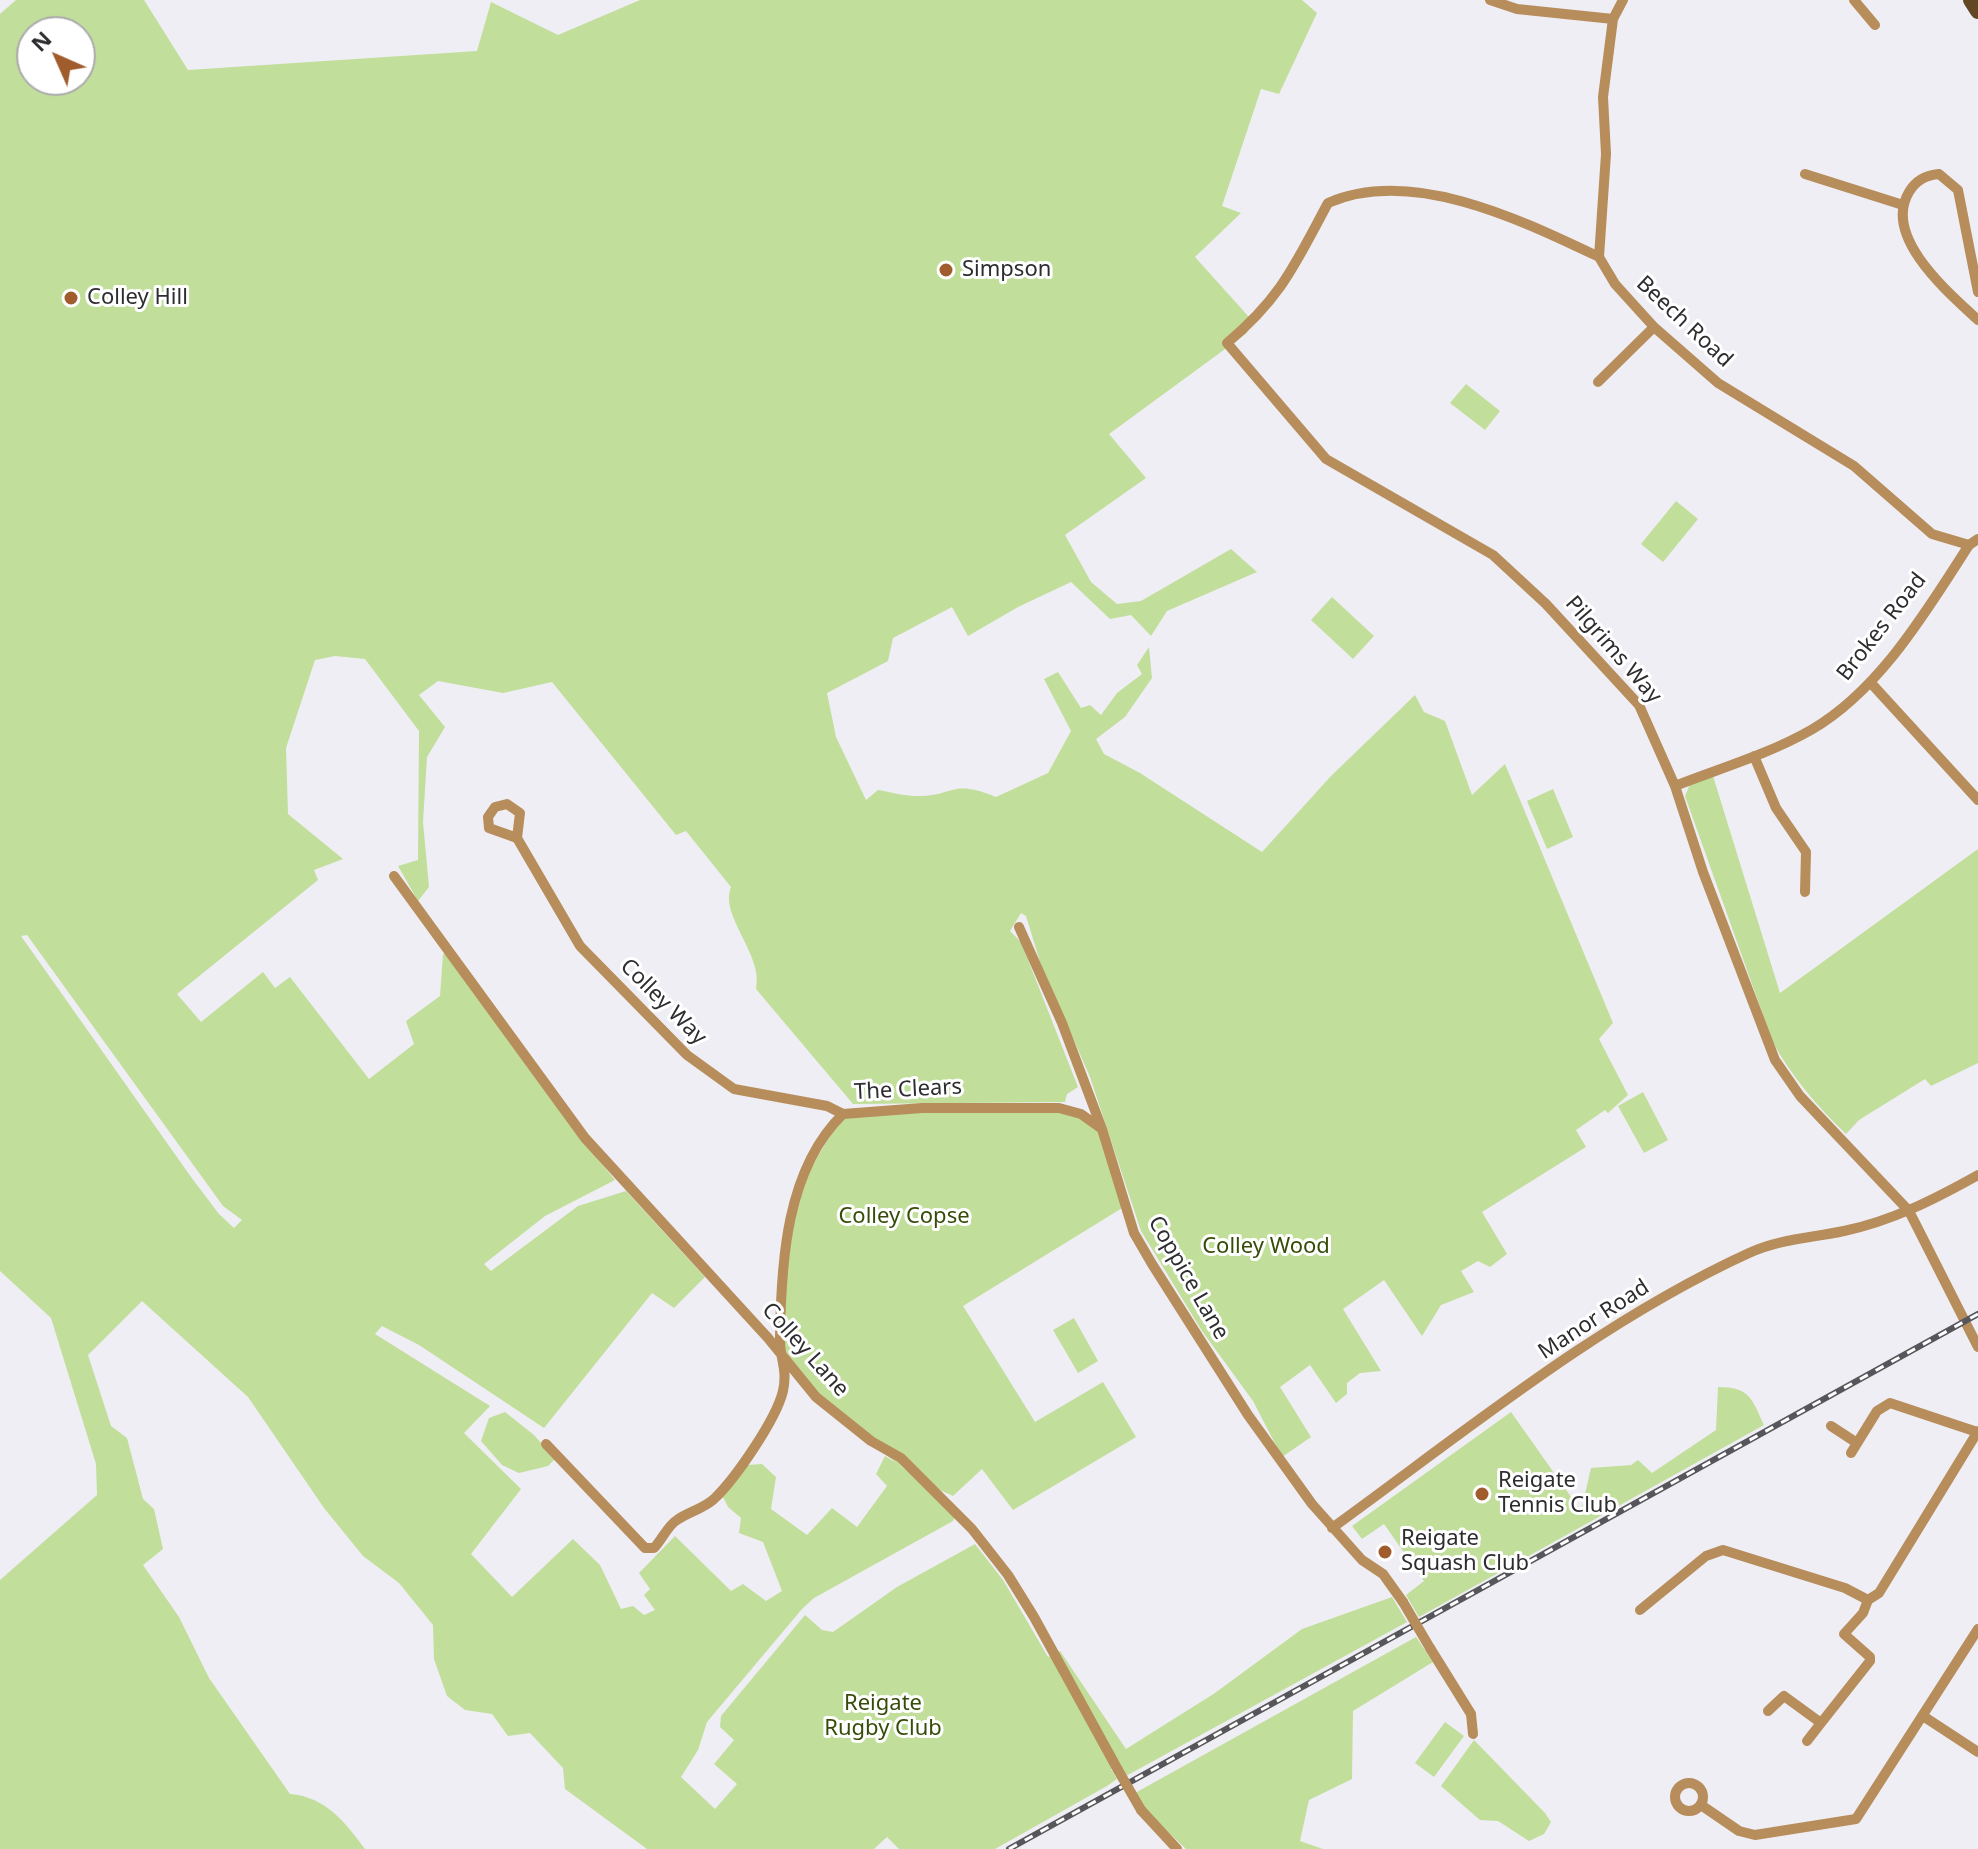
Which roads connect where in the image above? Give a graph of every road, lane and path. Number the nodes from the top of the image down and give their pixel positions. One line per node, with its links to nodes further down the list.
1 (1490, 0): 6 (street)
2 (1623, 0): 6 (street)
3 (1854, 0): 7 (street)
4 (1971, 0): 5 (main road)
5 (1978, 11)
6 (1613, 19): 10 (street)
7 (1875, 25)
8 (1805, 174): 9 (street)
9 (1903, 205): 11 (street); 12 (street)
10 (1599, 257): 13 (street, Beech Road); 18 (street, Pilgrims Way)
11 (1978, 292)
12 (1978, 320)
13 (1654, 327): 14 (street); 15 (street, Beech Road)
14 (1598, 382)
15 (1973, 542): 16 (street, Brokes Road)
16 (1870, 682): 17 (street, Brokes Road); 19 (street)
17 (1754, 756): 18 (street, Brokes Road); 22 (street)
18 (1675, 786): 27 (street, Pilgrims Way)
19 (1978, 800)
20 (517, 838): 24 (street, Colley Way)
21 (394, 876): 29 (street, Colley Lane)
22 (1805, 892)
23 (1019, 927): 25 (street, Coppice Lane)
24 (843, 1114): 25 (street, The Clears); 29 (street, The Clears)
25 (1102, 1129): 35 (street, Coppice Lane)
26 (1978, 1175): 27 (street, Manor Road)
27 (1909, 1211): 28 (street, Pilgrims Way); 35 (street, Manor Road)
28 (1978, 1347)
29 (786, 1363): 33 (street, The Clears); 46 (street, Colley Lane, bridge)
30 (1831, 1426): 32 (street)
31 (1978, 1432): 32 (street); 36 (street)
32 (1857, 1443): 34 (street)
33 (546, 1444)
34 (1851, 1453)
35 (1332, 1528): 42 (street, Coppice Lane, bridge)
36 (1868, 1600): 37 (street); 41 (street)
37 (1640, 1610)
38 (1978, 1629): 40 (street)
39 (1768, 1711): 41 (street)
40 (1923, 1716): 44 (street); 45 (street)
41 (1821, 1723): 43 (street)
42 (1473, 1734)
43 (1807, 1741)
44 (1978, 1752)
45 (1701, 1805)
46 (1177, 1849)

